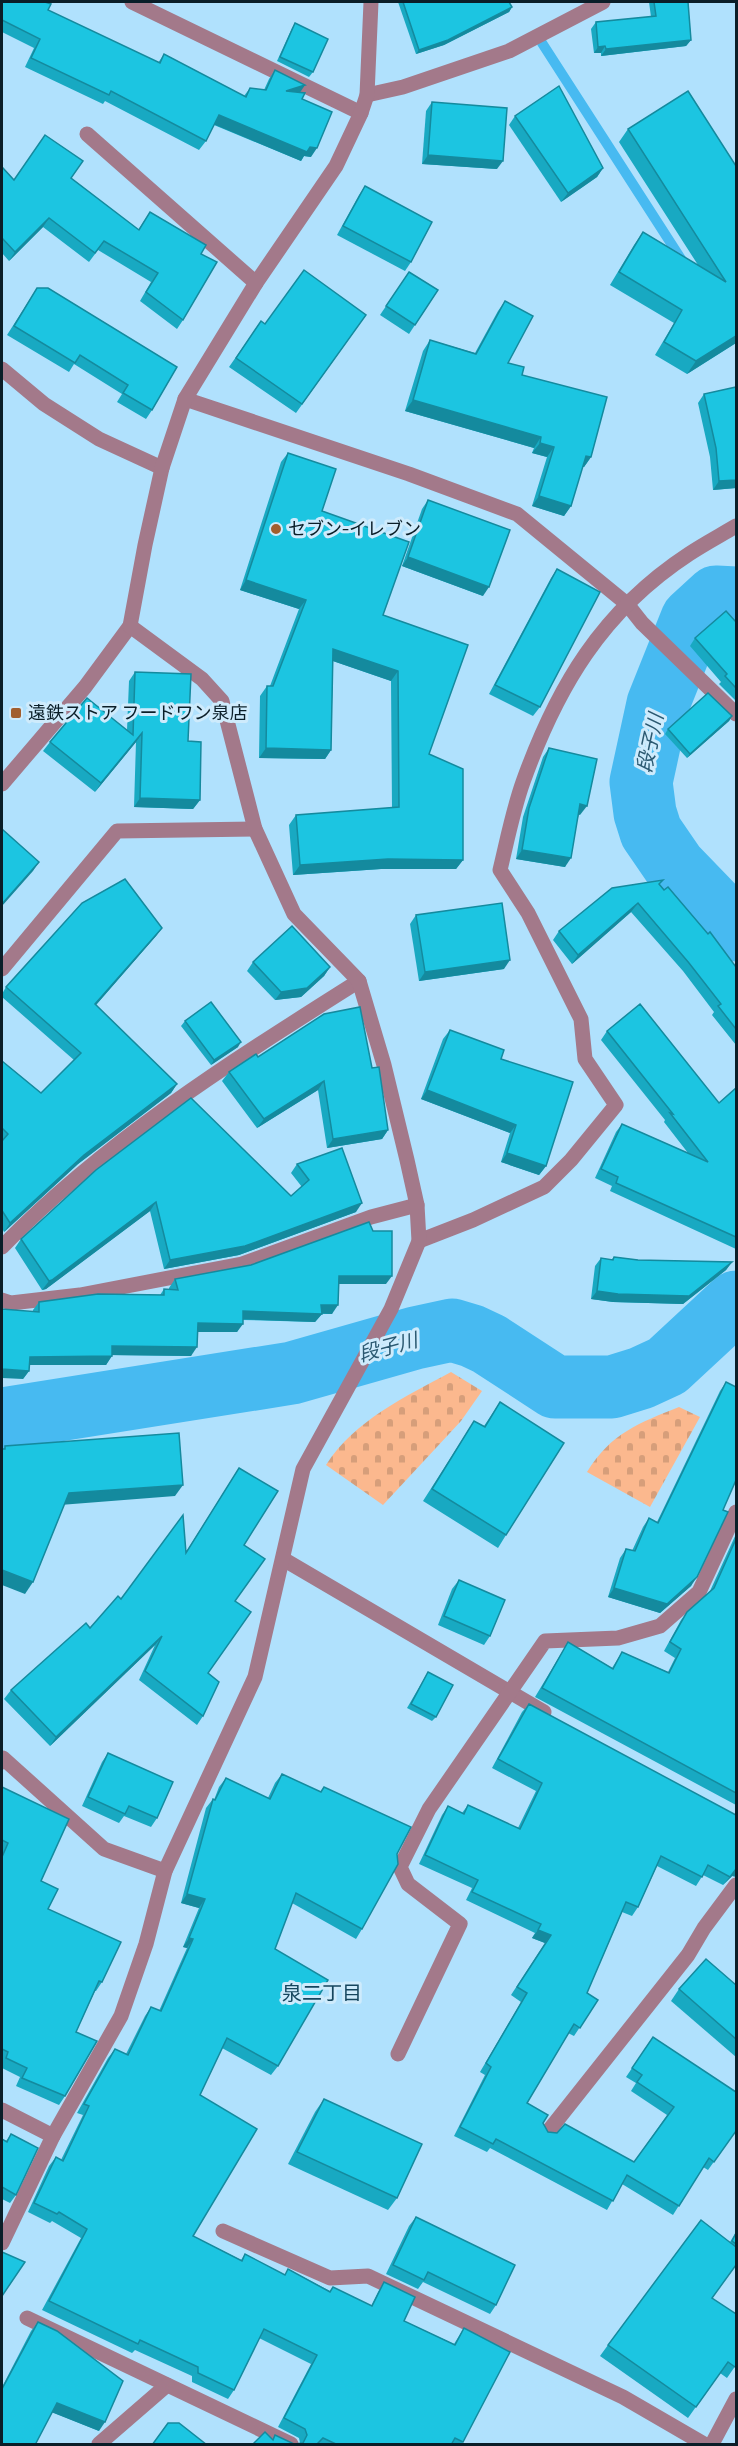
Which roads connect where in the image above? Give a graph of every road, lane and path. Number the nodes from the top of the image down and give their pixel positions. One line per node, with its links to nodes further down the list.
1 (132, 2): 5 (street)
2 (371, 2): 4 (street)
3 (603, 2): 4 (street)
4 (367, 95): 5 (street)
5 (361, 113): 7 (street)
6 (87, 134): 7 (street)
7 (256, 283): 9 (street)
8 (2, 369): 10 (street)
9 (184, 399): 10 (street); 12 (street)
10 (162, 468): 13 (street)
11 (736, 526): 12 (street)
12 (627, 604): 14 (street); 20 (street)
13 (130, 626): 15 (street); 16 (street)
14 (736, 714)
15 (2, 783)
16 (255, 829): 17 (street); 18 (street)
17 (2, 969)
18 (359, 981): 19 (street); 21 (street)
19 (417, 1205): 20 (street); 22 (street)
20 (419, 1241): 24 (street)
21 (2, 1247)
22 (2, 1300)
23 (736, 1512): 25 (street)
24 (284, 1558): 25 (street); 28 (street)
25 (508, 1693): 26 (street); 30 (street)
26 (560, 1721)
27 (2, 1759): 28 (street)
28 (165, 1871): 33 (street)
29 (736, 1885): 32 (street)
30 (398, 2054)
31 (2, 2110): 33 (street)
32 (547, 2133)
33 (53, 2136): 35 (street)
34 (223, 2231): 41 (street)
35 (2, 2243)
36 (27, 2318): 37 (street)
37 (167, 2385): 39 (street); 40 (street)
38 (736, 2399): 42 (street)
39 (99, 2445)
40 (291, 2445)
41 (704, 2445)
42 (712, 2445)

